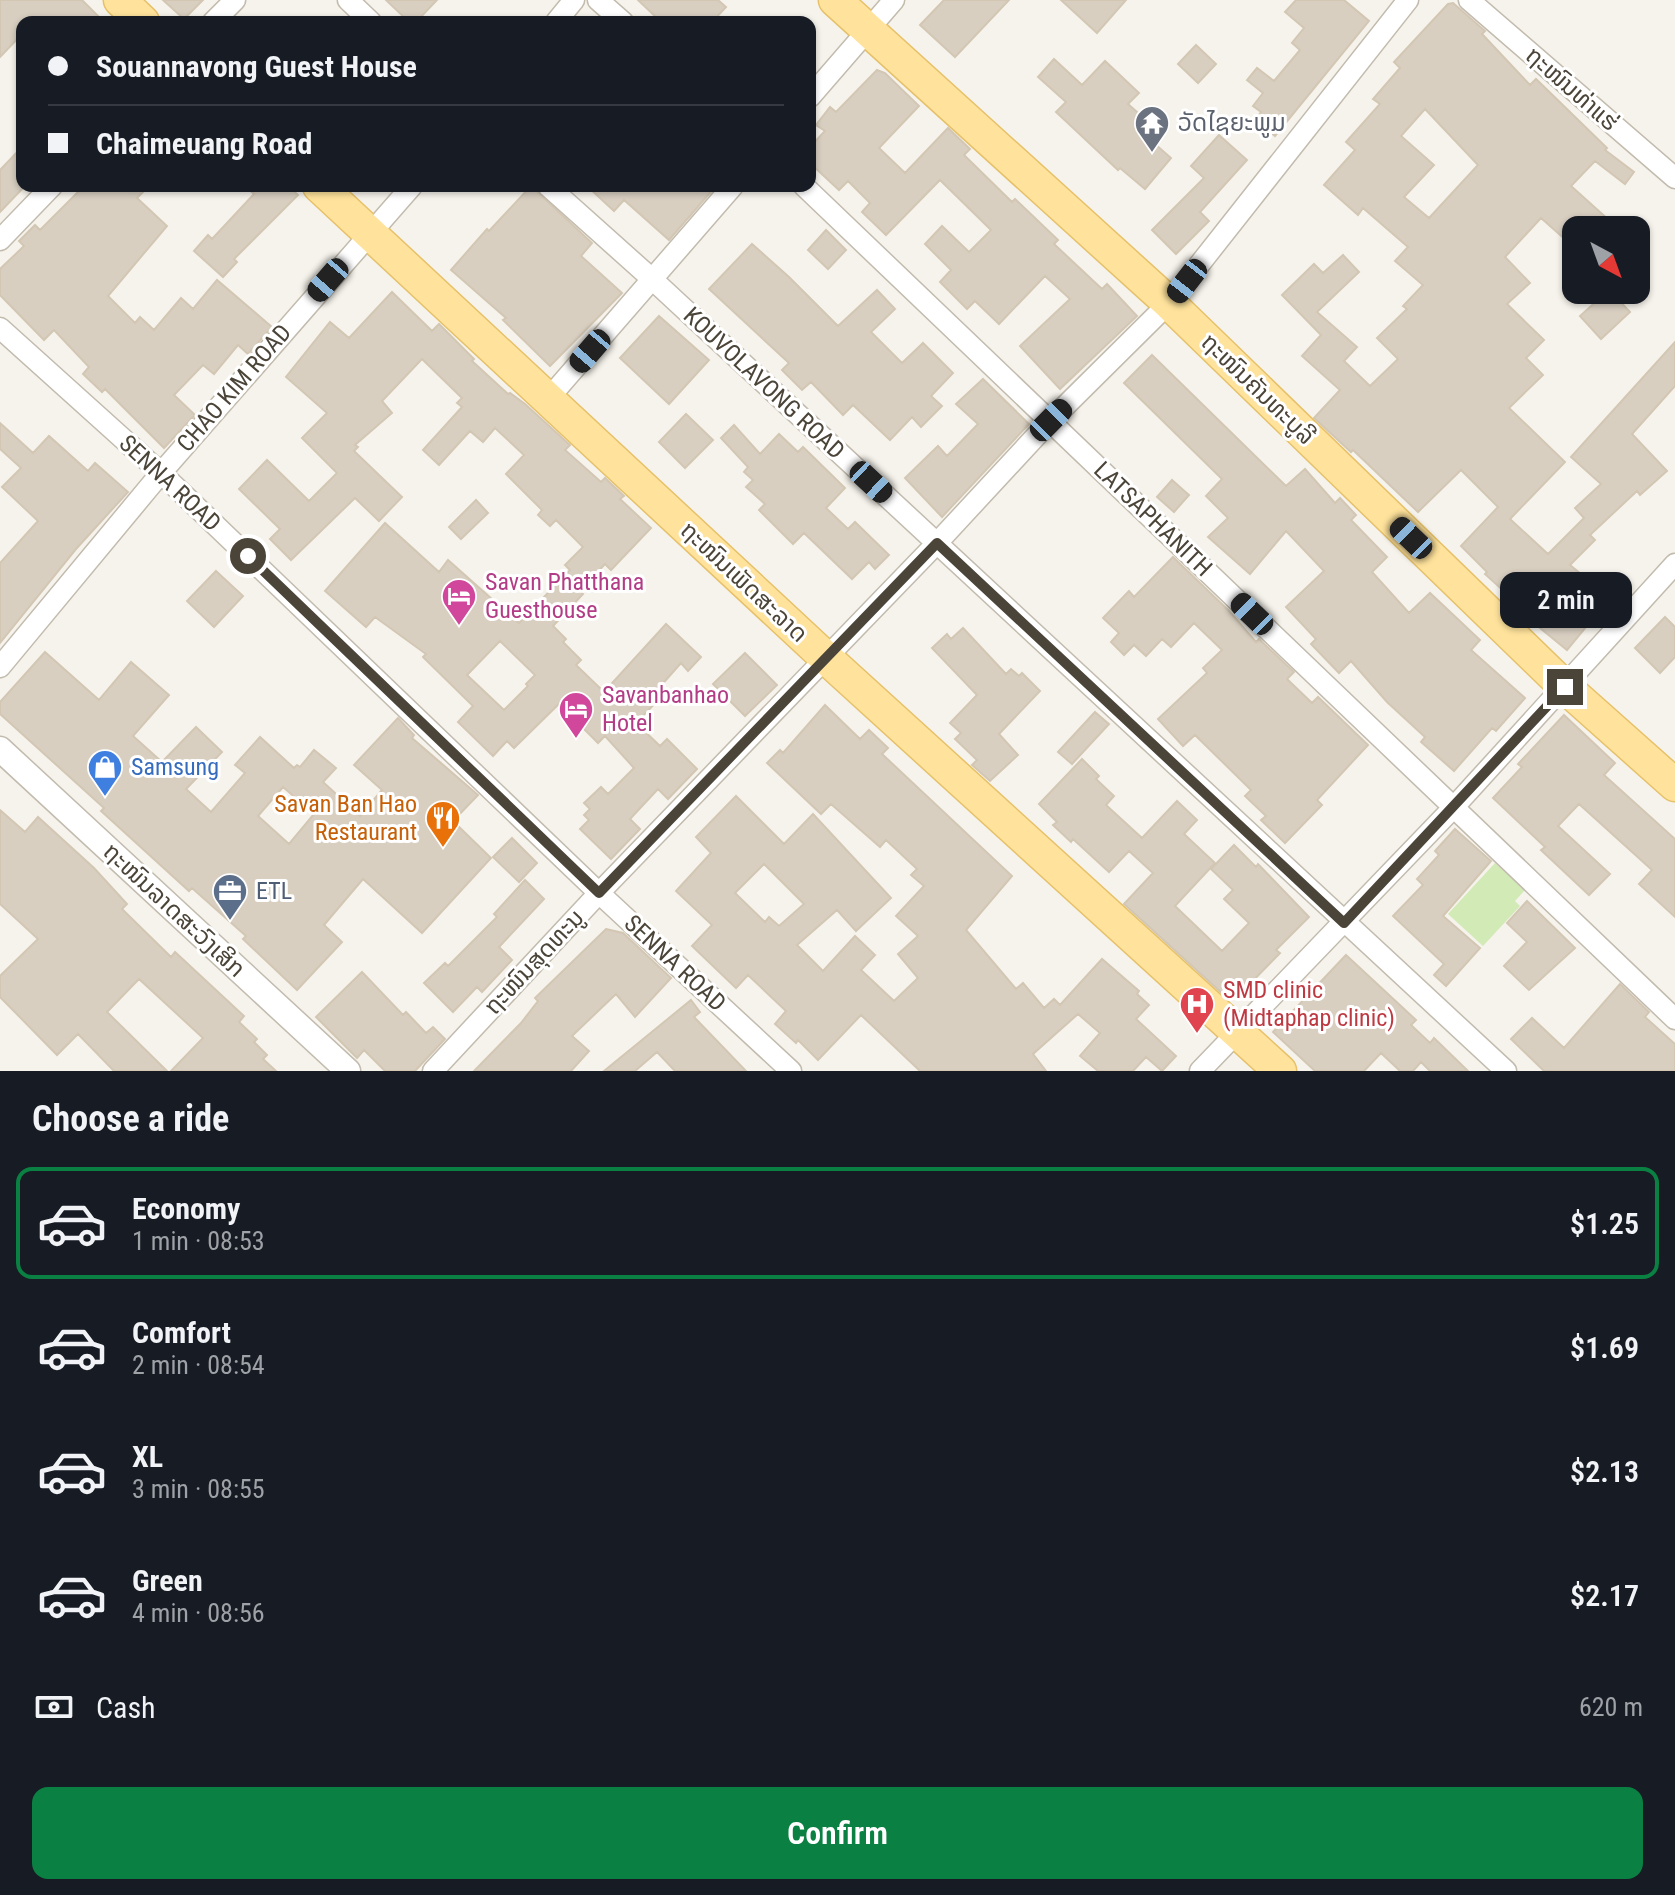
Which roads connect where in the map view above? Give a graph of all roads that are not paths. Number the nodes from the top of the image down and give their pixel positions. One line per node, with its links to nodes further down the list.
1 (120, 0): 10 (main road)
2 (235, 0): 11 (street)
3 (348, 0): 12 (street)
4 (574, 0): 13 (street)
5 (598, 0): 14 (street)
6 (835, 0): 15 (main road, ຖະໜົນຄັນທະບູລີ)
7 (894, 0): 15 (street)
8 (1408, 0): 27 (street, ຖະໜົນສຸດທະນູ)
9 (1469, 0): 17 (street, ຖະໜົນທ່າແຮ່)
10 (137, 16)
11 (219, 16)
12 (365, 16)
13 (561, 16)
14 (616, 16)
15 (868, 31): 16 (street); 27 (main road, ຖະໜົນຄັນທະບູລີ)
16 (816, 90)
17 (1675, 178)
18 (46, 192): 25 (street)
19 (326, 192): 24 (main road, ຖະໜົນເພັດສະລາດ)
20 (406, 192): 24 (street, CHAO KIM ROAD)
21 (555, 192): 26 (street, KOUVOLAVONG ROAD)
22 (728, 192): 26 (street)
23 (810, 192): 30 (street, LATSAPHANITH)
24 (369, 232): 29 (main road, ຖະໜົນເພັດສະລາດ); 31 (street, CHAO KIM ROAD)
25 (0, 240)
26 (652, 279): 29 (street); 32 (street, KOUVOLAVONG ROAD)
27 (1169, 303): 30 (street, ຖະໜົນສຸດທະນູ); 36 (main road, ຖະໜົນຄັນທະບູລີ)
28 (0, 328): 31 (street, SENNA ROAD)
29 (548, 399): 34 (main road, ຖະໜົນເພັດສະລາດ)
30 (1051, 420): 32 (street, ຖະໜົນສຸດທະນູ); 39 (street, LATSAPHANITH)
31 (161, 473): 35 (street, CHAO KIM ROAD); 40 (street, SENNA ROAD)
32 (937, 543): 34 (street, ຖະໜົນສຸດທະນູ); 41 (street, KOUVOLAVONG ROAD)
33 (1675, 564): 36 (street)
34 (825, 657): 40 (street, ຖະໜົນສຸດທະນູ); 43 (main road, ຖະໜົນເພັດສະລາດ)
35 (0, 667)
36 (1565, 687): 38 (main road, ຖະໜົນຄັນທະບູລີ); 39 (street)
37 (0, 749): 44 (street, ຖະໜົນລາດສະວົງເສິກ)
38 (1675, 785)
39 (1453, 808): 41 (street); 42 (street, LATSAPHANITH)
40 (599, 893): 45 (street, ຖະໜົນສຸດທະນູ); 46 (street, SENNA ROAD)
41 (1344, 923): 43 (street); 49 (street, KOUVOLAVONG ROAD)
42 (1675, 1019)
43 (1239, 1031): 47 (street); 48 (main road, ຖະໜົນເພັດສະລາດ)
44 (348, 1071)
45 (433, 1071)
46 (791, 1071)
47 (1200, 1071)
48 (1280, 1071)
49 (1506, 1071)

